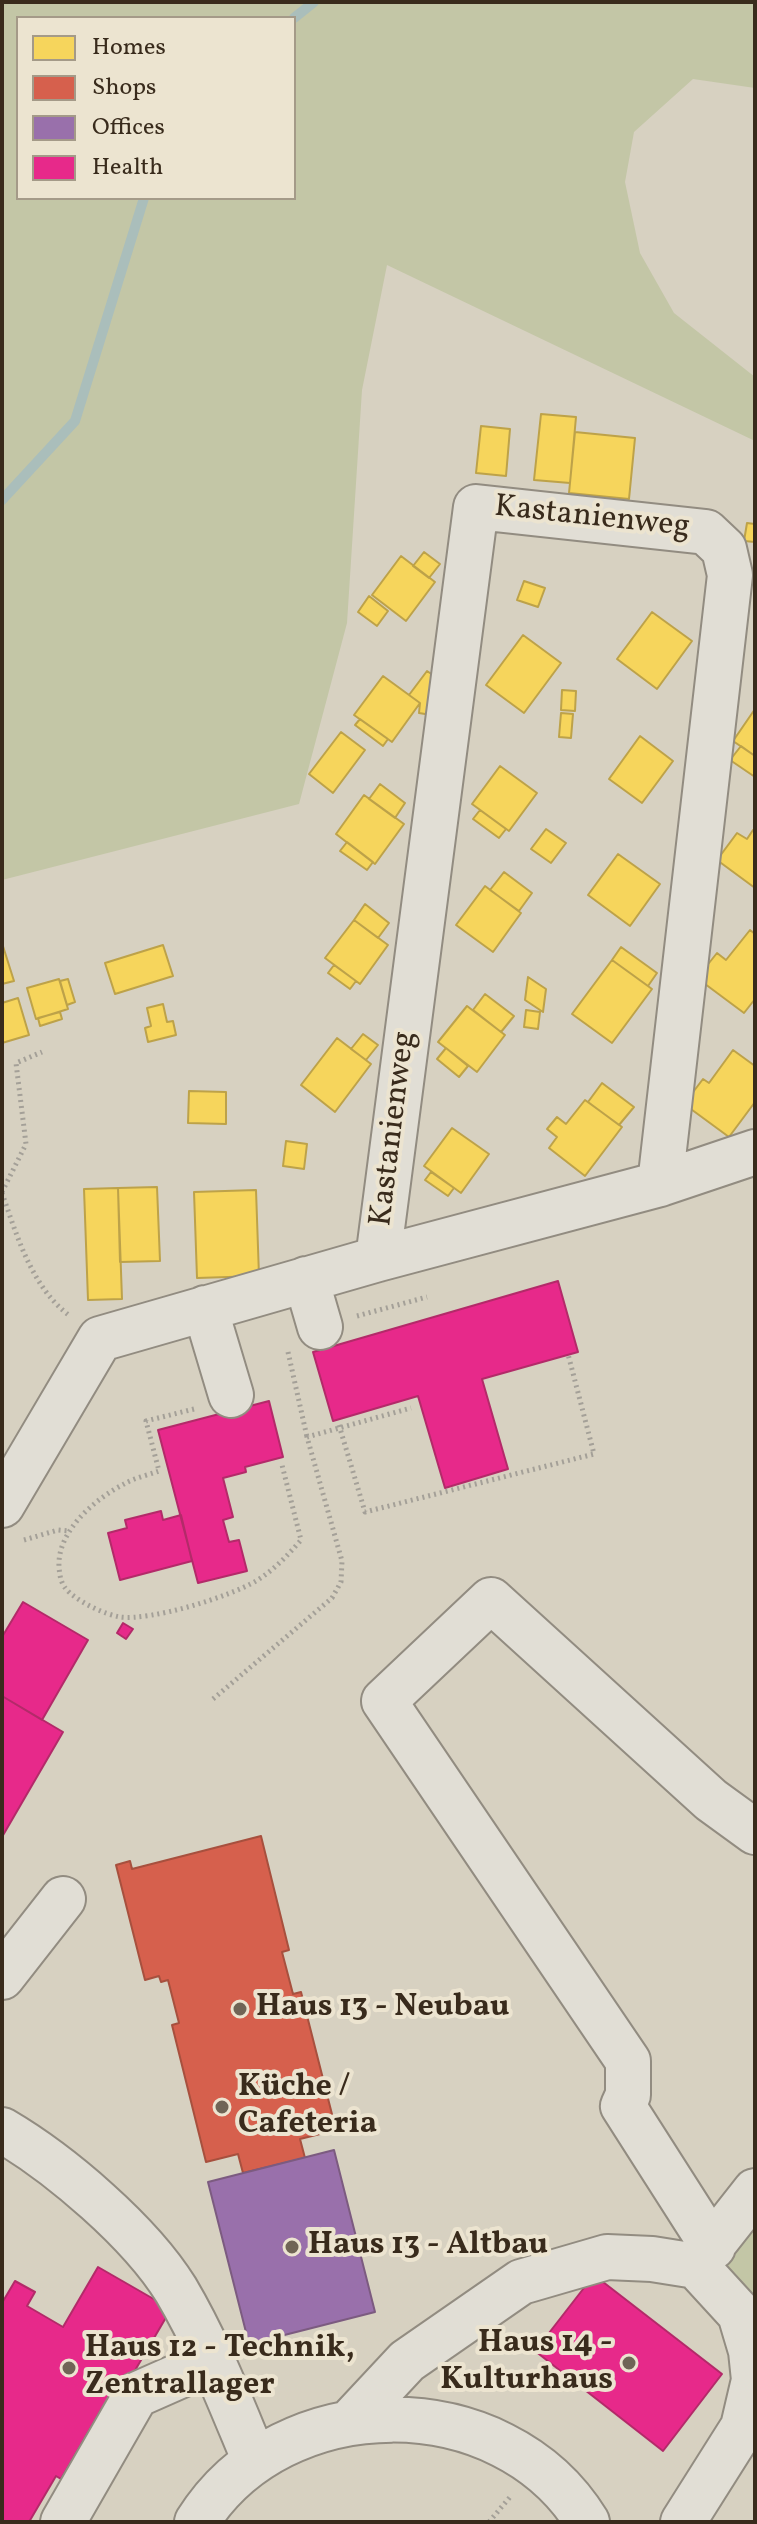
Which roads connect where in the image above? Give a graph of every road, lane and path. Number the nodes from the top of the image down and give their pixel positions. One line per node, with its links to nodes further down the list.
1 (42, 1052): 4 (path)
2 (755, 1152): 3 (street, Kastanienweg)
3 (660, 1184): 5 (street, Kastanienweg); 5 (street, Kastanienweg)
4 (2, 1192): 8 (path)
5 (378, 1259): 6 (street, Kastanienweg)
6 (306, 1279): 7 (street, Kastanienweg); 9 (street)
7 (205, 1308): 8 (street, Kastanienweg); 11 (street)
8 (100, 1339): 16 (street)
9 (304, 1339): 14 (path)
10 (568, 1354): 13 (path)
11 (231, 1395): 17 (path)
12 (411, 1408): 13 (path)
13 (340, 1427): 14 (path)
14 (307, 1437): 18 (path)
15 (282, 1465): 17 (path)
16 (9, 1523): 17 (path)
17 (69, 1531)
18 (213, 1699)
19 (755, 1832): 24 (street)
20 (63, 1899): 21 (street)
21 (2, 1977)
22 (2, 2130): 26 (street)
23 (755, 2191): 24 (street)
24 (704, 2257): 25 (street); 27 (street)
25 (750, 2316): 32 (street)
26 (213, 2361): 28 (street); 29 (street)
27 (351, 2421): 28 (street); 31 (street)
28 (255, 2461): 30 (street)
29 (63, 2522)
30 (197, 2522)
31 (587, 2522)
32 (683, 2522)

